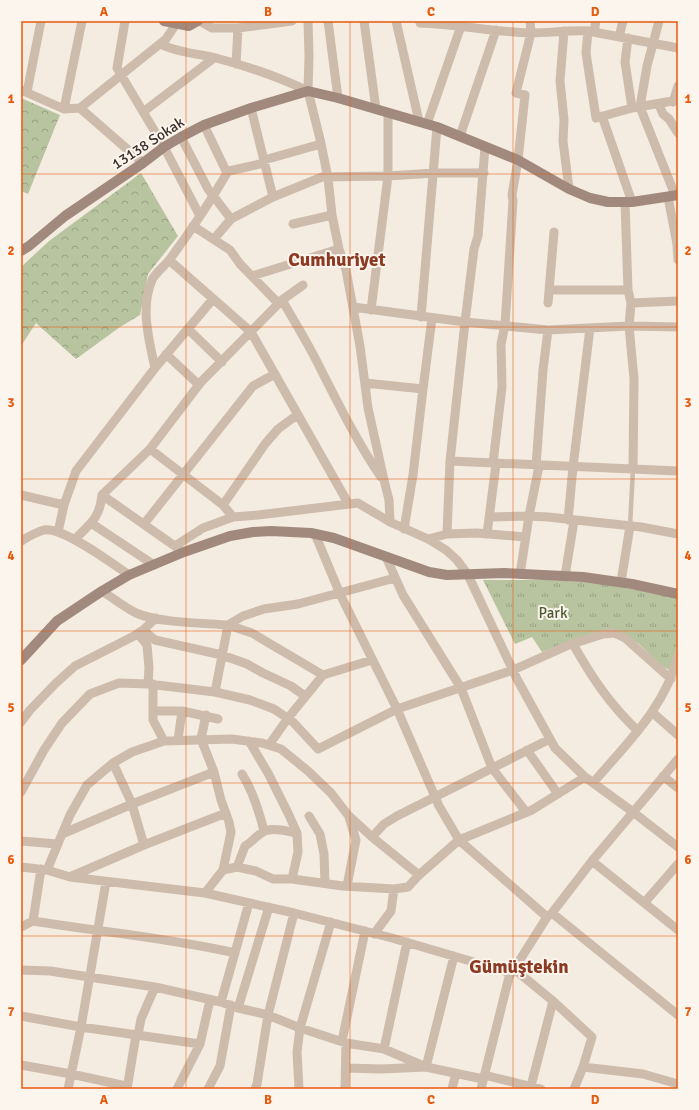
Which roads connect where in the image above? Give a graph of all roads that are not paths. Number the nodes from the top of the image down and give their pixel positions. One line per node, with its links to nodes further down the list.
1 (41, 21): 32 (street)
2 (82, 21): 40 (street)
3 (125, 21): 30 (street)
4 (199, 21): 15 (street); 19 (street)
5 (292, 21): 19 (street)
6 (308, 21): 33 (street)
7 (328, 21): 34 (street)
8 (364, 21): 41 (street)
9 (396, 21): 45 (street)
10 (420, 21): 16 (street)
11 (530, 21): 22 (street)
12 (596, 21): 21 (street)
13 (623, 21): 23 (street)
14 (660, 21): 25 (street)
15 (169, 22): 26 (street)
16 (459, 24): 18 (street); 45 (street)
17 (574, 26): 20 (street); 21 (street)
18 (492, 27): 22 (street); 49 (street)
19 (238, 28): 29 (street)
20 (564, 31): 22 (street); 62 (street)
21 (591, 32): 23 (street); 44 (street)
22 (530, 33): 54 (street)
23 (619, 37): 24 (street)
24 (628, 38): 25 (street); 39 (street)
25 (654, 43): 27 (street); 39 (street)
26 (160, 44): 28 (street); 30 (street)
27 (678, 48)
28 (214, 58): 29 (street); 42 (street)
29 (236, 64): 33 (street)
30 (120, 74): 37 (street); 42 (street)
31 (678, 86): 35 (street)
32 (24, 91): 40 (street)
33 (308, 91): 34 (street); 38 (street, 13138 Sokak); 51 (street)
34 (338, 98): 41 (street)
35 (676, 101): 36 (street)
36 (659, 105): 39 (street); 48 (street)
37 (80, 108): 40 (street); 56 (street)
38 (251, 108): 46 (street, 13138 Sokak); 55 (street)
39 (636, 108): 44 (street); 64 (street)
40 (64, 109)
41 (376, 109): 43 (street)
42 (143, 112): 52 (street)
43 (388, 113): 45 (street); 60 (street)
44 (602, 116): 66 (street)
45 (423, 123): 47 (street)
46 (204, 125): 50 (street, 13138 Sokak); 57 (street)
47 (437, 127): 49 (street); 58 (street)
48 (678, 133)
49 (460, 136): 53 (street)
50 (181, 137): 52 (street, 13138 Sokak); 63 (street)
51 (321, 144): 55 (street); 61 (street)
52 (164, 147): 56 (street, 13138 Sokak); 68 (street)
53 (485, 147): 54 (street); 59 (street)
54 (518, 160): 62 (street); 93 (street)
55 (264, 162): 57 (street); 65 (street)
56 (144, 163): 74 (street, 13138 Sokak)
57 (227, 173): 63 (street)
58 (434, 173): 59 (street); 60 (street); 90 (street)
59 (484, 173): 92 (street)
60 (388, 176): 61 (street); 89 (street)
61 (328, 178): 65 (street); 67 (street)
62 (569, 189): 66 (street)
63 (213, 196): 68 (street); 69 (street)
64 (674, 196): 66 (street); 78 (street)
65 (273, 197): 69 (street)
66 (629, 202): 82 (street)
67 (332, 215): 70 (street); 75 (street)
68 (200, 216): 71 (street)
69 (231, 219): 73 (street)
70 (293, 224)
71 (193, 226): 73 (street); 77 (street)
72 (554, 232): 81 (street)
73 (214, 239): 79 (street)
74 (25, 249): 76 (street, 13138 Sokak)
75 (339, 249): 79 (street); 88 (street)
76 (21, 255)
77 (169, 260): 83 (street); 102 (street)
78 (678, 260)
79 (252, 276): 85 (street)
80 (303, 285): 85 (street)
81 (550, 290): 82 (street); 86 (street)
82 (628, 290): 87 (street)
83 (213, 299): 97 (street); 99 (street)
84 (678, 301): 87 (street)
85 (281, 302): 99 (street); 116 (street)
86 (548, 303)
87 (630, 303): 94 (street)
88 (353, 307): 89 (street); 104 (street)
89 (371, 310): 90 (street)
90 (421, 316): 91 (street)
91 (432, 318): 92 (street); 106 (street)
92 (465, 322): 93 (street); 109 (street)
93 (504, 325): 98 (street); 110 (street)
94 (629, 326): 95 (street); 96 (street); 113 (street)
95 (678, 327)
96 (590, 328): 98 (street); 112 (street)
97 (188, 329): 100 (street); 101 (street)
98 (548, 330): 111 (street)
99 (251, 332): 101 (street); 103 (street)
100 (166, 354): 102 (street); 105 (street)
101 (222, 362): 105 (street)
102 (155, 368): 120 (street)
103 (275, 374): 107 (street); 115 (street)
104 (365, 383): 106 (street); 116 (street)
105 (199, 385): 108 (street)
106 (423, 389): 130 (street)
107 (297, 415): 119 (street); 121 (street)
108 (150, 449): 115 (street); 118 (street)
109 (450, 462): 110 (street); 133 (street)
110 (494, 464): 111 (street); 124 (street)
111 (537, 466): 112 (street); 122 (street)
112 (573, 467): 113 (street); 125 (street)
113 (633, 469): 114 (street); 129 (lane)
114 (678, 471)
115 (183, 474): 121 (street); 128 (street)
116 (384, 480): 126 (street)
117 (21, 495): 120 (street)
118 (102, 495): 127 (street); 128 (street)
119 (348, 503): 123 (street); 126 (street)
120 (64, 504): 131 (street)
121 (223, 505): 123 (street)
122 (529, 516): 124 (street); 125 (street); 136 (street)
123 (232, 517): 140 (street)
124 (489, 517): 134 (street)
125 (571, 520): 129 (street); 147 (street)
126 (390, 522): 130 (street)
127 (91, 523): 138 (street); 143 (street)
128 (144, 524): 140 (street)
129 (630, 526): 135 (street); 149 (street)
130 (404, 529): 137 (street)
131 (58, 532): 138 (street); 139 (street)
132 (315, 534): 141 (street); 142 (street); 151 (street)
133 (447, 534): 134 (street); 137 (street)
134 (487, 534): 136 (street)
135 (678, 534)
136 (525, 537): 144 (street)
137 (428, 539): 146 (street)
138 (75, 540): 145 (street)
139 (21, 541)
140 (175, 546): 141 (street)
141 (184, 552): 143 (street)
142 (386, 557): 146 (street); 148 (street)
143 (154, 565): 145 (street)
144 (520, 574): 146 (street); 147 (street)
145 (129, 575): 150 (street)
146 (468, 575): 161 (street)
147 (565, 576): 149 (street)
148 (395, 578): 151 (street); 165 (street)
149 (621, 582): 152 (street)
150 (102, 591): 153 (street); 159 (street)
151 (340, 594): 154 (street); 160 (street)
152 (678, 594)
153 (156, 618): 154 (street); 155 (street)
154 (228, 625): 157 (street); 162 (street)
155 (140, 632): 157 (street); 164 (street); 175 (street)
156 (573, 644): 161 (street); 163 (street); 176 (street)
157 (222, 655): 166 (street); 167 (street)
158 (678, 655): 163 (street)
159 (21, 660)
160 (372, 660): 162 (street); 168 (street)
161 (513, 670): 165 (street); 179 (street)
162 (323, 675): 167 (street)
163 (671, 679): 171 (street)
164 (150, 684): 166 (street); 169 (street); 194 (street)
165 (461, 688): 168 (street); 187 (street)
166 (215, 692): 174 (street)
167 (305, 696): 174 (street)
168 (397, 709): 174 (street); 196 (street)
169 (153, 711): 170 (street); 181 (street)
170 (182, 711): 172 (street); 180 (street)
171 (653, 713): 176 (street); 177 (street)
172 (206, 715): 173 (street); 178 (street)
173 (218, 718)
174 (288, 718): 183 (street)
175 (21, 722)
176 (638, 731): 192 (street)
177 (678, 735)
178 (200, 739): 180 (street); 182 (street); 188 (street)
179 (550, 739): 184 (street); 191 (street)
180 (178, 740): 181 (street)
181 (164, 741): 186 (street)
182 (248, 741): 183 (street); 204 (street)
183 (269, 745): 201 (street)
184 (528, 750): 187 (street); 195 (street)
185 (678, 759): 190 (street)
186 (113, 763): 197 (street); 205 (street)
187 (492, 768): 196 (street); 198 (street)
188 (214, 772): 197 (street); 200 (street)
189 (242, 774): 203 (street)
190 (663, 776): 193 (street); 199 (street)
191 (585, 777): 192 (street); 195 (street)
192 (593, 783): 199 (street)
193 (678, 788)
194 (21, 792)
195 (558, 794): 198 (street)
196 (435, 798): 206 (street); 207 (street)
197 (132, 804): 205 (street); 210 (street)
198 (526, 812): 207 (street)
199 (633, 812): 211 (street); 212 (street)
200 (226, 813): 210 (street); 217 (street)
201 (348, 815): 206 (street); 223 (street)
202 (309, 816): 222 (street)
203 (264, 831): 204 (street); 215 (street)
204 (297, 833): 220 (street)
205 (62, 834): 209 (street)
206 (372, 837): 218 (street)
207 (459, 840): 218 (street); 230 (street)
208 (21, 841): 209 (street)
209 (57, 844): 216 (street)
210 (144, 845): 219 (street)
211 (678, 847)
212 (592, 861): 226 (street); 230 (street)
213 (678, 864): 226 (street)
214 (21, 867): 216 (street)
215 (237, 867): 217 (street); 220 (street)
216 (44, 869): 219 (street); 231 (street)
217 (224, 870): 225 (street)
218 (419, 875): 224 (street)
219 (70, 877): 221 (street)
220 (292, 879): 222 (street)
221 (106, 882): 225 (street); 234 (street)
222 (325, 883): 223 (street)
223 (347, 886): 224 (street)
224 (394, 889): 237 (street)
225 (205, 894): 227 (street)
226 (645, 902): 235 (street)
227 (250, 903): 228 (street); 239 (street)
228 (269, 907): 229 (street); 248 (street)
229 (294, 912): 232 (street); 249 (street)
230 (549, 915): 242 (street); 250 (street)
231 (33, 921): 233 (street); 234 (street)
232 (331, 922): 236 (street); 253 (street)
233 (21, 928)
234 (97, 930): 239 (street); 243 (street)
235 (678, 930)
236 (364, 931): 237 (street); 255 (street)
237 (374, 934): 238 (street)
238 (407, 942): 240 (street); 257 (street)
239 (235, 953): 247 (street)
240 (454, 956): 242 (street); 259 (street)
241 (21, 970): 243 (street)
242 (513, 971): 246 (street); 264 (street)
243 (89, 978): 244 (street); 252 (street)
244 (155, 987): 245 (street); 254 (street)
245 (210, 1000): 247 (street); 256 (street)
246 (552, 1000): 261 (street); 266 (street)
247 (221, 1002): 248 (street)
248 (235, 1006): 249 (street); 270 (street)
249 (268, 1015): 253 (street); 271 (street)
250 (678, 1015)
251 (21, 1016): 252 (street)
252 (81, 1027): 254 (street); 263 (street)
253 (300, 1028): 255 (street); 272 (street)
254 (137, 1035): 256 (street); 267 (street)
255 (344, 1042): 257 (street); 260 (street)
256 (200, 1044): 269 (street)
257 (384, 1049): 259 (street)
258 (21, 1065): 263 (street)
259 (426, 1067): 260 (street); 262 (street)
260 (346, 1068): 273 (street)
261 (583, 1068): 265 (street); 277 (street)
262 (456, 1073): 264 (street); 274 (street)
263 (71, 1074): 267 (street); 268 (street)
264 (484, 1077): 266 (street); 275 (street)
265 (678, 1084)
266 (531, 1086): 276 (street)
267 (127, 1087)
268 (68, 1089)
269 (177, 1089)
270 (208, 1089)
271 (255, 1089)
272 (300, 1089)
273 (345, 1089)
274 (452, 1089)
275 (481, 1089)
276 (541, 1089)
277 (574, 1089)

